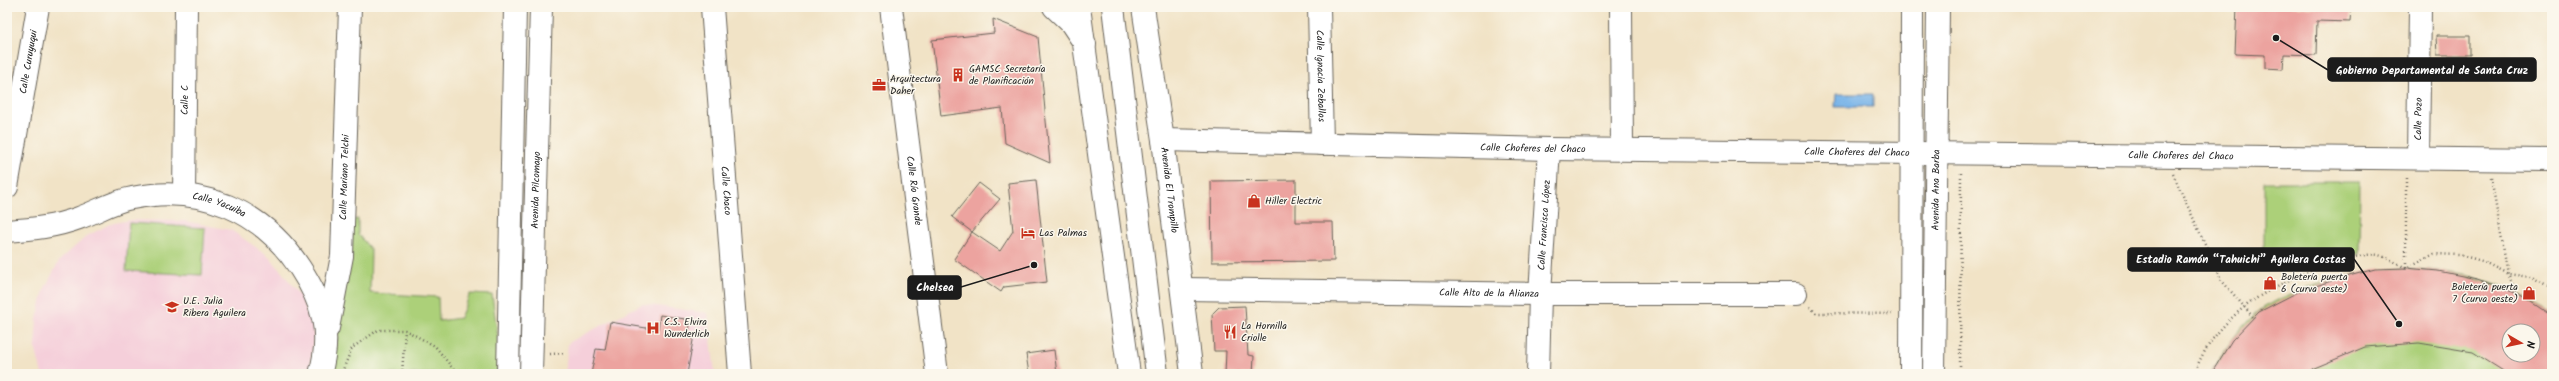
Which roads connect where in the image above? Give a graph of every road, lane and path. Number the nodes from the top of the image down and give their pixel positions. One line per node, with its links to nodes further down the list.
1 (38, 7): 19 (street, Calle Curuyuqui)
2 (186, 7): 32 (street, Calle C)
3 (350, 7): 45 (street, Calle Mariano Telchi)
4 (516, 7): 52 (street)
5 (541, 7): 53 (street, Avenida Pilcomayo)
6 (712, 7): 54 (street, Calle Chaco)
7 (891, 7): 55 (street, Calle Río Grande)
8 (1054, 7): 17 (street)
9 (1080, 7): 17 (street)
10 (1113, 7): 57 (street)
11 (1143, 7): 18 (street, Avenida El Trompillo)
12 (1319, 7): 20 (street, Calle Ignacia Zeballos)
13 (1621, 7): 22 (street)
14 (1912, 7): 23 (street)
15 (1938, 7): 24 (street, Avenida Ana Barba)
16 (2420, 7): 25 (street, Calle Pozo)
17 (1085, 44): 56 (street)
18 (1163, 140): 20 (street, Calle Choferes del Chaco); 36 (street, Avenida El Trompillo)
19 (11, 142): 31 (street, Calle Curuyuqui)
20 (1322, 144): 21 (street, Calle Choferes del Chaco)
21 (1548, 149): 22 (street, Calle Choferes del Chaco); 39 (street, Calle Francisca López)
22 (1622, 149): 23 (street, Calle Choferes del Chaco)
23 (1912, 152): 24 (street, Calle Choferes del Chaco); 42 (street)
24 (1937, 153): 25 (street, Calle Choferes del Chaco); 62 (street, Avenida Ana Barba)
25 (2418, 158): 26 (street, Calle Choferes del Chaco)
26 (2552, 160)
27 (1961, 167): 63 (path)
28 (2172, 173): 41 (path)
29 (2406, 176): 34 (path)
30 (2491, 177): 35 (path)
31 (7, 187)
32 (184, 194): 33 (street, Calle Yacuiba); 45 (street, Calle Yacuiba)
33 (7, 231)
34 (2406, 268): 35 (path); 41 (path)
35 (2508, 274): 37 (path); 38 (path)
36 (1182, 289): 39 (street, Calle Alto de la Alianza); 46 (street, Avenida El Trompillo)
37 (2552, 290)
38 (2516, 292)
39 (1540, 294): 40 (street, Calle Alto de la Alianza); 60 (street, Calle Francisca López)
40 (1796, 294): 42 (path)
41 (2245, 306): 43 (path); 64 (path)
42 (1911, 315): 61 (street)
43 (2253, 317)
44 (405, 330): 49 (path); 50 (path); 51 (path)
45 (325, 346): 47 (street, Calle Yacuiba); 48 (street)
46 (1189, 352): 58 (street); 59 (street, Avenida El Trompillo)
47 (320, 374)
48 (328, 374)
49 (341, 374)
50 (402, 374)
51 (456, 374)
52 (508, 374)
53 (531, 374)
54 (740, 374)
55 (937, 374)
56 (1129, 374)
57 (1157, 374)
58 (1187, 374)
59 (1192, 374)
60 (1538, 374)
61 (1911, 374)
62 (1934, 374)
63 (1960, 374)
64 (2194, 374)

